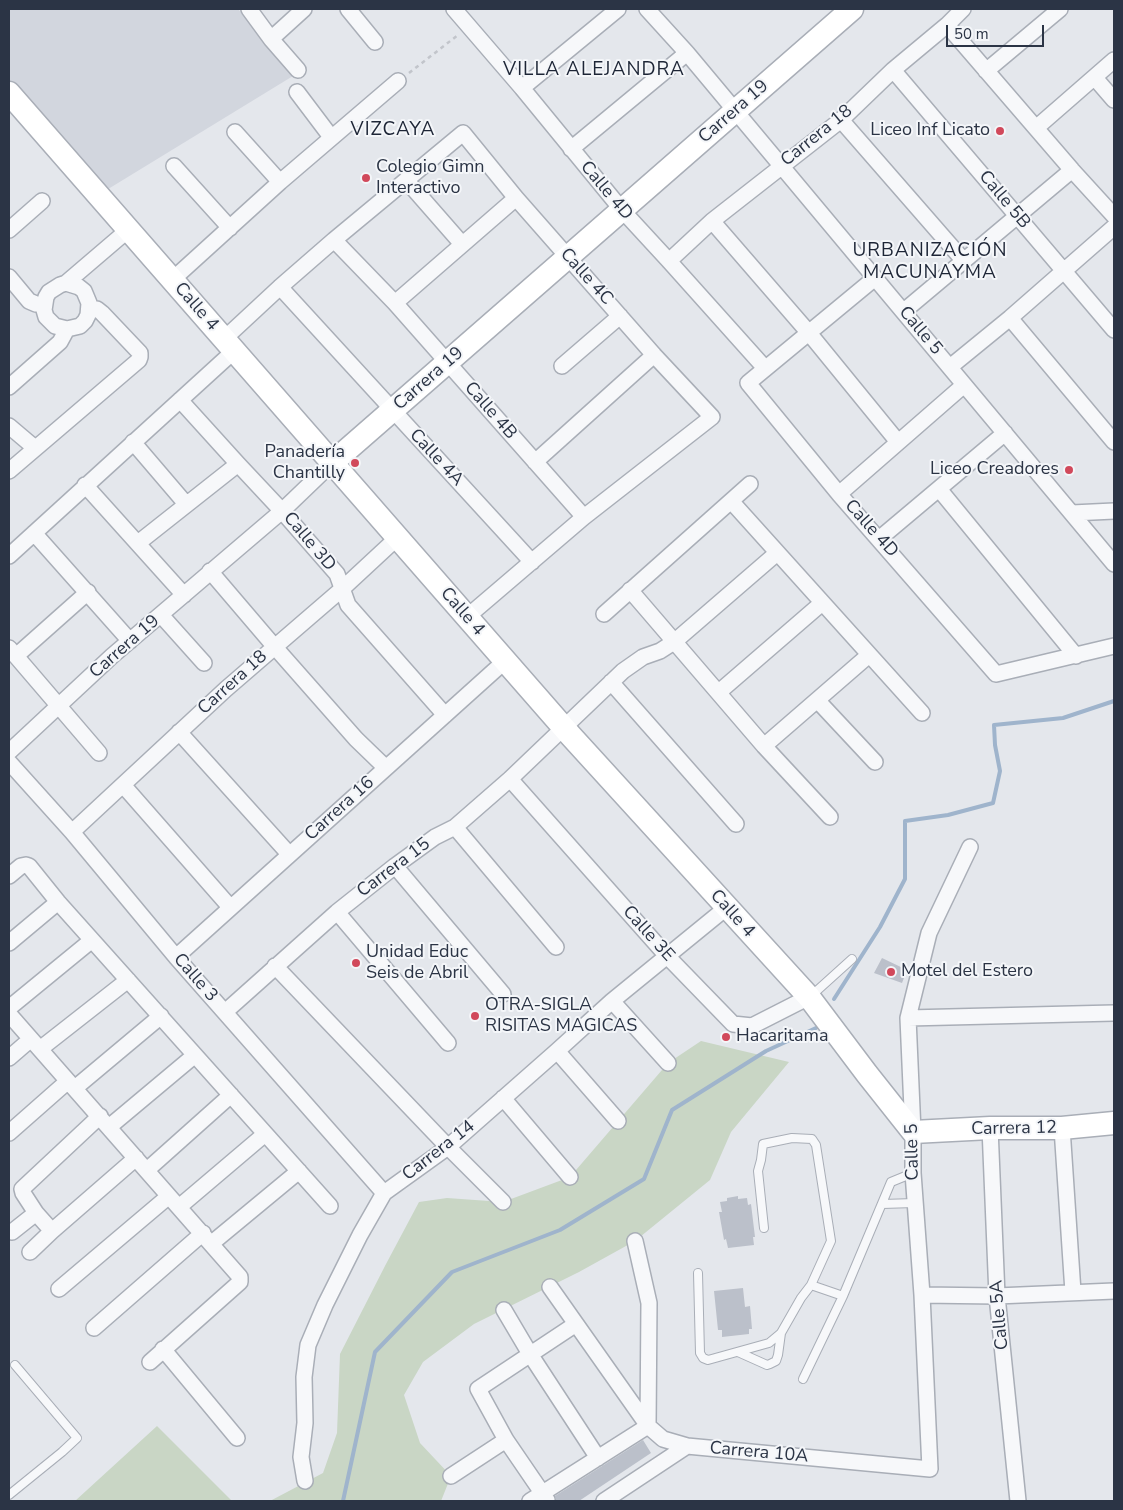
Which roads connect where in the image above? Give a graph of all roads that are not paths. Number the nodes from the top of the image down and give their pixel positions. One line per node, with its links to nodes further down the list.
1 (249, 9): 11 (street)
2 (304, 9): 11 (street)
3 (348, 9): 12 (street)
4 (618, 9): 20 (street)
5 (647, 9): 13 (street, Calle 5)
6 (852, 9): 24 (street, Carrera 19)
7 (963, 9): 10 (street, Carrera 18)
8 (1060, 9): 17 (street)
9 (459, 11): 20 (street, Calle 4D)
10 (947, 25): 16 (street, Carrera 18); 17 (street)
11 (271, 39): 15 (street)
12 (375, 42)
13 (687, 52): 24 (street, Calle 5); 29 (street)
14 (1114, 60): 18 (street)
15 (298, 70)
16 (893, 70): 25 (street, Carrera 18); 38 (street, Calle 5B)
17 (986, 71): 26 (street)
18 (1094, 78): 23 (street); 26 (street)
19 (398, 81): 28 (street)
20 (522, 88): 29 (street, Calle 4D)
21 (297, 92): 28 (street)
22 (10, 98): 44 (street, Calle 4)
23 (1114, 100)
24 (736, 111): 31 (street, Calle 5); 37 (street, Carrera 19)
25 (841, 120): 31 (street, Carrera 18); 49 (street)
26 (1036, 128): 32 (street)
27 (235, 132): 34 (street)
28 (332, 137): 34 (street)
29 (571, 149): 37 (street, Calle 4D)
30 (174, 166): 42 (street)
31 (781, 166): 40 (street, Carrera 18); 52 (street, Calle 5)
32 (1072, 170): 38 (street); 39 (street)
33 (406, 180): 35 (street, Calle 4C); 45 (street); 46 (street)
34 (280, 182): 42 (street)
35 (516, 198): 46 (street); 47 (street, Calle 4C)
36 (42, 201): 43 (street)
37 (622, 210): 47 (street, Carrera 19); 48 (street, Calle 4D)
38 (1017, 215): 49 (street); 50 (street, Calle 5B)
39 (1114, 216)
40 (712, 220): 48 (street, Carrera 18); 64 (street)
41 (1114, 227): 50 (street)
42 (230, 228): 53 (street)
43 (9, 230)
44 (128, 230): 53 (street, Calle 4); 54 (street)
45 (334, 240): 55 (street); 57 (street, Calle 4B)
46 (462, 244): 57 (street)
47 (568, 257): 60 (street, Calle 4C); 67 (street, Carrera 19)
48 (669, 261): 70 (street, Calle 4D)
49 (964, 261): 59 (street)
50 (1063, 271): 61 (street); 63 (street, Calle 5B)
51 (9, 277): 56 (street)
52 (875, 278): 59 (street, Calle 5); 64 (street)
53 (172, 280): 65 (street, Calle 4)
54 (66, 283): 56 (street); 58 (street)
55 (280, 287): 65 (street); 74 (street, Calle 4A)
56 (44, 304): 62 (street)
57 (395, 304): 67 (street, Calle 4B)
58 (90, 309): 62 (street); 80 (street)
59 (904, 311): 69 (street, Calle 5)
60 (620, 316): 66 (street, Calle 4C); 68 (street)
61 (1010, 318): 69 (street); 79 (street)
62 (67, 330): 72 (street)
63 (1114, 330)
64 (809, 333): 70 (street); 78 (street)
65 (229, 345): 73 (street); 82 (street, Calle 4)
66 (654, 355): 81 (street); 94 (street, Calle 4C)
67 (447, 363): 74 (street, Carrera 19); 81 (street, Calle 4B)
68 (562, 366)
69 (950, 367): 71 (street, Calle 5)
70 (764, 368): 88 (street, Calle 4D)
71 (964, 385): 76 (street, Calle 5); 78 (street)
72 (9, 387)
73 (180, 400): 77 (street); 83 (street, Calle 3D)
74 (393, 410): 82 (street, Carrera 19); 101 (street, Calle 4A)
75 (9, 426): 80 (street)
76 (1005, 434): 87 (street); 93 (street, Calle 5)
77 (133, 442): 86 (street); 90 (street)
78 (898, 442): 88 (street)
79 (1114, 442)
80 (35, 448): 84 (street)
81 (535, 462): 94 (street, Calle 4B)
82 (332, 463): 91 (street, Carrera 19); 96 (street, Calle 4)
83 (238, 464): 90 (street); 91 (street, Calle 3D)
84 (9, 471)
85 (750, 484): 89 (street)
86 (85, 485): 95 (street); 98 (street)
87 (939, 489): 97 (street); 118 (street)
88 (839, 494): 97 (street, Calle 4D)
89 (731, 500): 99 (street); 105 (street)
90 (186, 504): 98 (street)
91 (282, 511): 103 (street, Carrera 19); 104 (street, Calle 3D)
92 (1114, 511): 93 (street)
93 (1072, 513): 102 (street, Calle 5)
94 (584, 517): 101 (street)
95 (34, 533): 100 (street); 106 (street)
96 (397, 538): 104 (street, Carrera 18); 111 (street, Calle 4)
97 (880, 538): 118 (street, Calle 4D)
98 (138, 543): 107 (street)
99 (777, 553): 108 (street); 113 (street, Carrera 15)
100 (9, 556)
101 (532, 562): 111 (street)
102 (1114, 564)
103 (210, 571): 107 (street, Carrera 19); 114 (street)
104 (342, 589): 114 (street, Carrera 18); 126 (street, Calle 3D)
105 (630, 590): 109 (street); 113 (street)
106 (88, 592): 112 (street); 116 (street)
107 (184, 595): 110 (street, Carrera 19)
108 (822, 603): 117 (street); 122 (street)
109 (604, 614)
110 (161, 615): 112 (street, Carrera 19); 120 (street)
111 (467, 617): 119 (street, Calle 4)
112 (130, 641): 124 (street, Carrera 19)
113 (674, 642): 121 (street, Carrera 15); 122 (street)
114 (274, 646): 128 (street, Carrera 18); 134 (street)
115 (1114, 646): 118 (street)
116 (12, 652): 124 (street)
117 (869, 655): 123 (street); 125 (street)
118 (1076, 656)
119 (505, 661): 126 (street, Carrera 16); 127 (street, Calle 4)
120 (204, 663)
121 (611, 682): 127 (street, Carrera 15); 138 (street)
122 (719, 692): 129 (street)
123 (817, 700): 129 (street); 133 (street)
124 (58, 707): 130 (street, Carrera 19); 131 (street)
125 (922, 713)
126 (445, 715): 134 (street, Carrera 16)
127 (563, 727): 135 (street, Carrera 15); 147 (street, Calle 4)
128 (179, 732): 136 (street, Carrera 18); 142 (street)
129 (764, 746): 137 (street)
130 (9, 752)
131 (98, 753)
132 (9, 762): 140 (street, Calle 3)
133 (875, 762)
134 (386, 768): 142 (street, Carrera 16)
135 (510, 779): 139 (street, Carrera 15); 152 (street, Calle 3E)
136 (123, 785): 140 (street, Carrera 18); 146 (street)
137 (830, 817)
138 (736, 824)
139 (455, 827): 143 (street, Carrera 15); 151 (street)
140 (72, 832): 153 (street, Calle 3)
141 (970, 847): 165 (street, Calle 5)
142 (290, 854): 146 (street, Carrera 16)
143 (395, 866): 148 (street, Carrera 15); 157 (street)
144 (9, 876): 145 (street)
145 (58, 902): 149 (street); 150 (street)
146 (230, 907): 153 (street, Carrera 16)
147 (726, 908): 152 (street, Carrera 14); 158 (street, Calle 4)
148 (337, 912): 155 (street, Carrera 15); 166 (street)
149 (92, 940): 156 (street); 160 (street)
150 (9, 943)
151 (556, 947)
152 (667, 956): 158 (street, Calle 3E); 159 (street, Carrera 14)
153 (176, 957): 161 (street, Calle 3)
154 (852, 959): 158 (lane)
155 (275, 966): 161 (street, Carrera 15); 183 (street)
156 (128, 980): 164 (street); 167 (street)
157 (503, 994)
158 (809, 997): 180 (street, Calle 4)
159 (612, 1001): 168 (street, Carrera 14); 171 (street)
160 (9, 1008)
161 (225, 1012): 189 (street, Calle 3)
162 (1114, 1013): 165 (street)
163 (9, 1014): 167 (street)
164 (161, 1016): 169 (street); 172 (street)
165 (908, 1018): 180 (street, Calle 5)
166 (448, 1043)
167 (36, 1044): 170 (street); 172 (street)
168 (557, 1051): 174 (street, Carrera 14); 175 (street)
169 (195, 1055): 173 (street); 176 (street)
170 (9, 1058)
171 (668, 1063)
172 (72, 1084): 176 (street); 181 (street)
173 (231, 1094): 182 (street); 185 (street)
174 (503, 1098): 183 (street, Carrera 14); 188 (street)
175 (618, 1121)
176 (104, 1122): 184 (street); 195 (street)
177 (1114, 1123): 179 (street, Carrera 12)
178 (990, 1128): 179 (street, Carrera 12); 180 (street, Carrera 12); 210 (street, Calle 5A)
179 (1062, 1128): 207 (street)
180 (913, 1132): 187 (street, Calle 5)
181 (9, 1133)
182 (265, 1134): 186 (street); 190 (street)
183 (448, 1147): 189 (street, Carrera 14); 191 (street)
184 (136, 1158): 185 (street); 197 (street)
185 (147, 1170): 190 (street)
186 (299, 1171): 194 (street); 199 (street)
187 (913, 1173): 192 (street, Calle 5); 193 (lane)
188 (570, 1177)
189 (384, 1193): 228 (street, Carrera 14)
190 (174, 1201): 199 (street); 205 (street)
191 (503, 1202)
192 (915, 1203): 193 (lane); 208 (street, Calle 5)
193 (882, 1204): 209 (lane)
194 (330, 1206)
195 (36, 1213): 197 (street); 198 (street)
196 (764, 1228): 203 (lane)
197 (52, 1231): 201 (street)
198 (12, 1232)
199 (207, 1238): 213 (street); 215 (street)
200 (635, 1241): 221 (street)
201 (30, 1252)
202 (698, 1273): 216 (lane)
203 (811, 1286): 209 (lane); 214 (lane)
204 (550, 1287): 212 (street)
205 (59, 1290)
206 (1114, 1291): 207 (street)
207 (1073, 1292): 210 (street)
208 (922, 1295): 210 (street); 226 (street, Calle 5)
209 (843, 1296): 220 (lane)
210 (997, 1296): 232 (street, Calle 5A)
211 (504, 1310): 217 (street)
212 (576, 1324): 217 (street); 221 (street)
213 (94, 1328)
214 (781, 1333): 216 (lane); 216 (lane)
215 (163, 1350): 218 (street); 222 (street)
216 (738, 1352)
217 (530, 1354): 223 (street); 225 (street)
218 (150, 1362)
219 (15, 1365): 229 (lane)
220 (804, 1378)
221 (648, 1426): 224 (street); 225 (street)
222 (237, 1438)
223 (506, 1440): 227 (street); 230 (street)
224 (687, 1446): 226 (street, Carrera 10A); 231 (street, Carrera 10A)
225 (598, 1458): 230 (street)
226 (930, 1469)
227 (451, 1476)
228 (305, 1481)
229 (9, 1494)
230 (540, 1498)
231 (604, 1501)
232 (1018, 1501)

